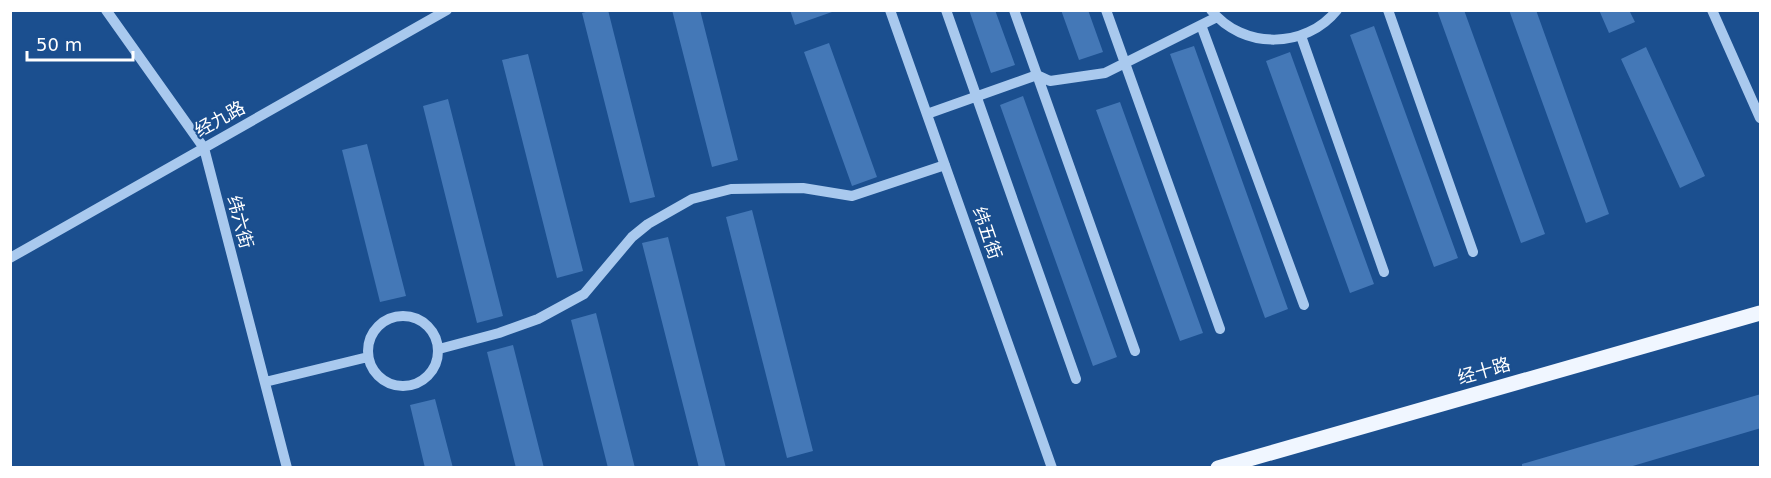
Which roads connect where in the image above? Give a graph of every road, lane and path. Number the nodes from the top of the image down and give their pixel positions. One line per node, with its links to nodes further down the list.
1 (106, 10): 18 (street, 纬六街)
2 (447, 10): 18 (street, 经九路)
3 (890, 10): 16 (street, 纬五街)
4 (945, 10): 15 (street)
5 (1014, 10): 14 (street)
6 (1106, 10): 13 (street)
7 (1337, 10): 12 (street)
8 (1388, 10): 20 (street)
9 (1712, 10): 17 (street)
10 (1214, 14): 11 (street); 12 (street)
11 (1201, 25): 13 (street); 23 (street)
12 (1301, 36): 22 (street)
13 (1125, 63): 14 (street); 25 (street)
14 (1037, 75): 15 (street); 27 (street)
15 (976, 97): 16 (street); 29 (street)
16 (927, 114): 19 (street, 纬五街)
17 (1761, 118)
18 (204, 148): 21 (street, 经九路); 30 (street, 纬六街)
19 (945, 165): 26 (street); 32 (street, 纬五街)
20 (1473, 252)
21 (10, 258)
22 (1384, 272)
23 (1304, 305)
24 (1761, 313): 33 (main road, 经十路)
25 (1220, 329)
26 (438, 349): 28 (street); 28 (street)
27 (1135, 351)
28 (368, 357): 30 (street)
29 (1076, 379)
30 (265, 382): 31 (street, 纬六街)
31 (287, 468)
32 (1052, 468)
33 (1218, 468)

